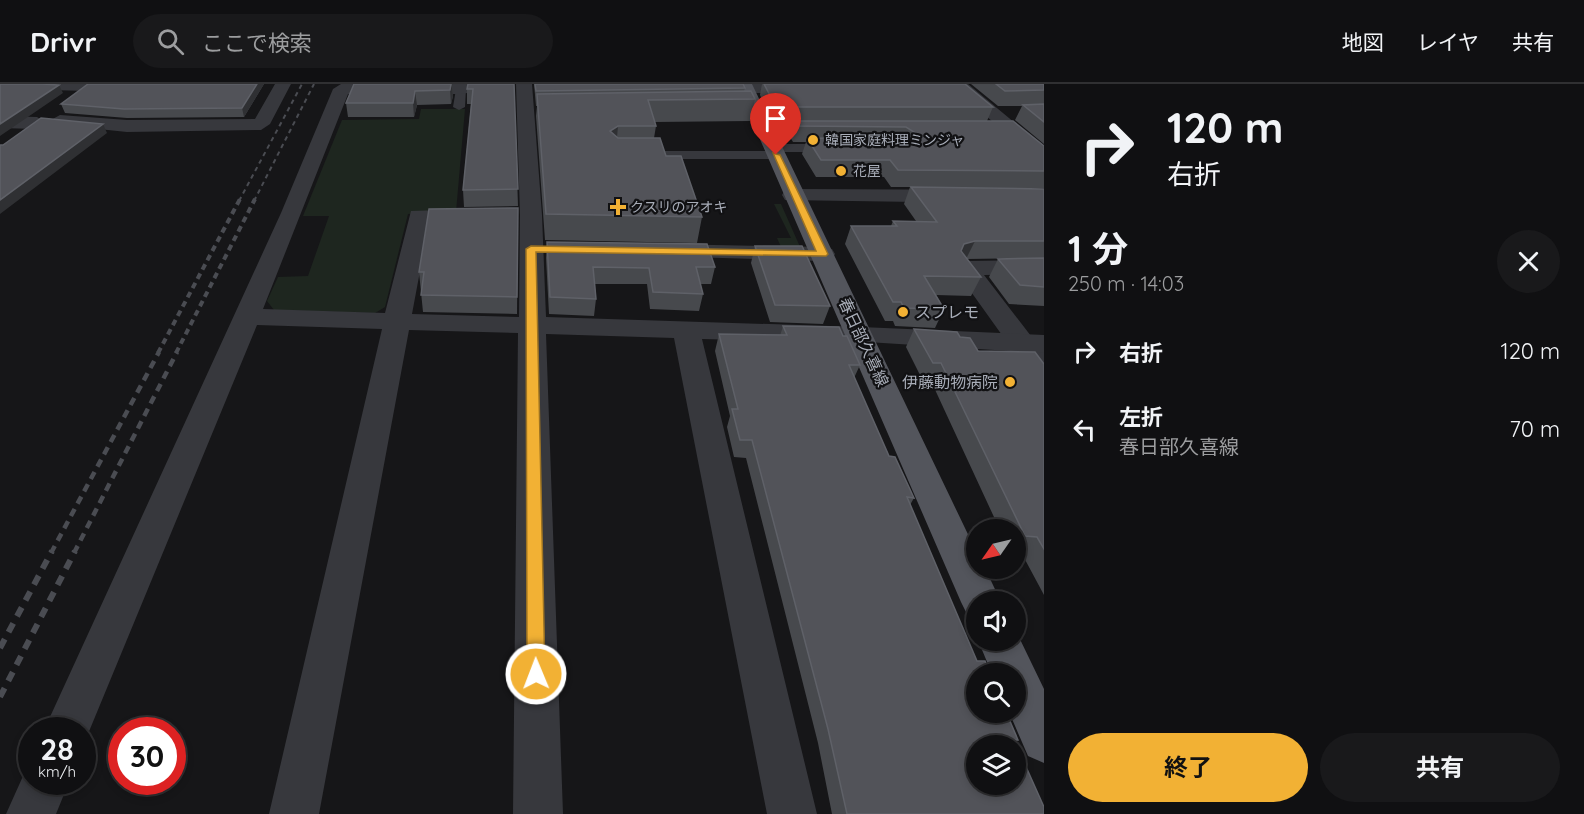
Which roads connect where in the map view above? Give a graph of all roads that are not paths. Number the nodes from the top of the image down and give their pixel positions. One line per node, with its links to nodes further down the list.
1 (11, 84): 3 (street)
2 (284, 84): 14 (street)
3 (90, 85): 9 (street)
4 (959, 86): 5 (street); 12 (street)
5 (937, 87)
6 (817, 88): 13 (street)
7 (461, 93): 29 (street)
8 (0, 98): 9 (street)
9 (69, 100): 14 (street)
10 (529, 102): 25 (street)
11 (1024, 112): 12 (street)
12 (993, 113): 18 (street)
13 (757, 117): 16 (street); 20 (lane); 22 (lane); 23 (main road, 春日部久喜線)
14 (40, 121): 15 (street); 19 (street)
15 (0, 122)
16 (858, 129)
17 (976, 129): 18 (street)
18 (1012, 129): 21 (street)
19 (9, 142)
20 (842, 148)
21 (1043, 154)
22 (628, 155)
23 (793, 195): 24 (street); 27 (main road, 春日部久喜線)
24 (1044, 197)
25 (531, 215): 30 (street); 31 (street)
26 (645, 251): 27 (street)
27 (823, 254): 33 (main road, 春日部久喜線)
28 (1044, 267): 34 (street)
29 (247, 317): 30 (street); 38 (street)
30 (397, 321): 31 (street); 42 (street)
31 (531, 325): 32 (street); 43 (street)
32 (686, 330): 33 (street); 44 (street)
33 (861, 335): 34 (street); 36 (main road, 春日部久喜線)
34 (1033, 343): 35 (street)
35 (1044, 373)
36 (976, 591)
37 (1026, 700): 39 (main road)
38 (73, 717)
39 (1044, 740)
40 (39, 795): 41 (street)
41 (31, 814)
42 (294, 814)
43 (538, 814)
44 (792, 814)

